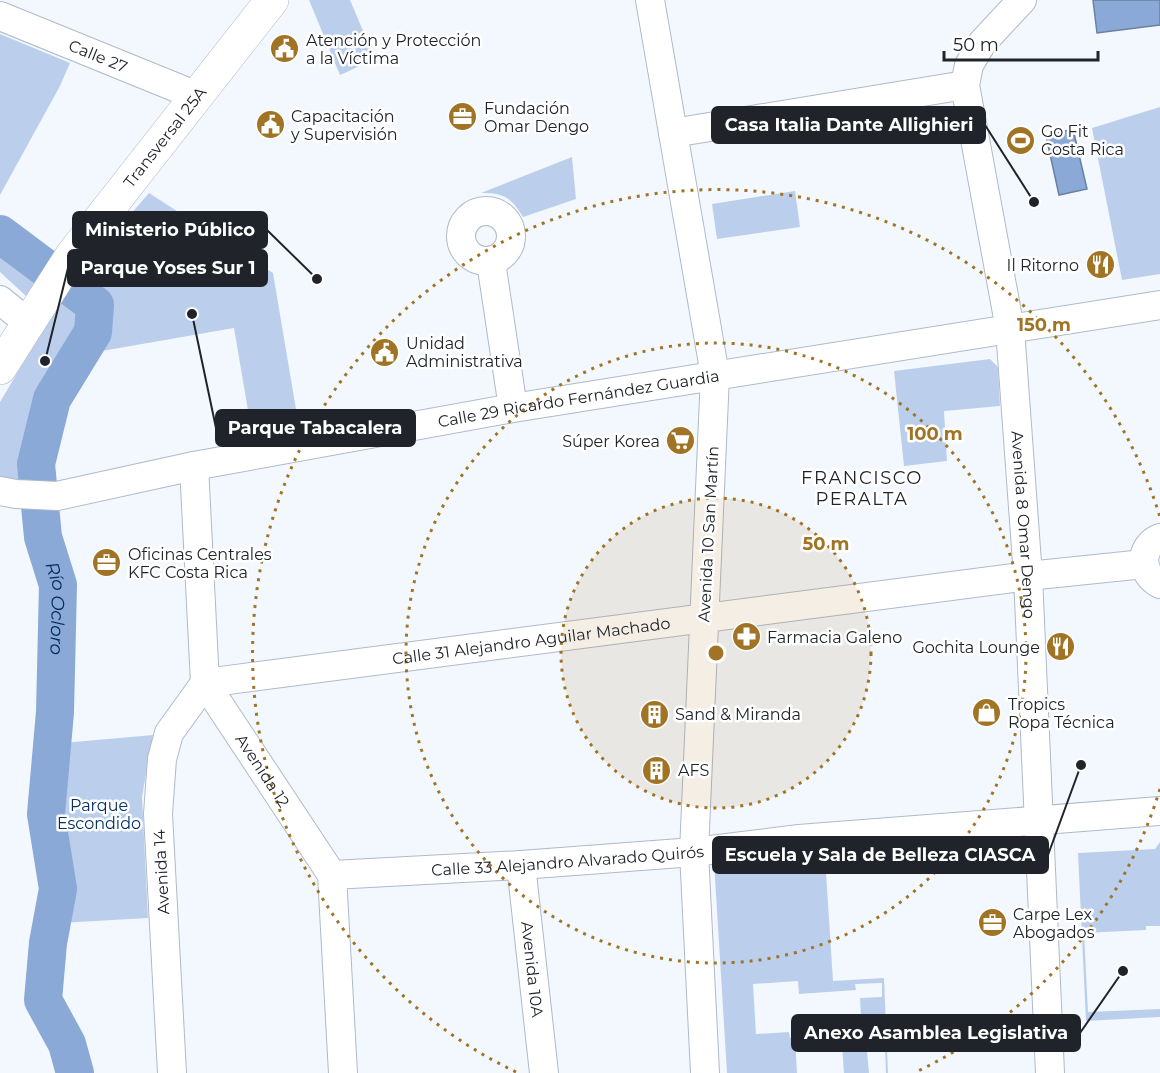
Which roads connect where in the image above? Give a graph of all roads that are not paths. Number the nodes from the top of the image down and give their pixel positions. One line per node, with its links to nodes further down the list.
1 (272, 0): 6 (main road, Transversal 25A)
2 (650, 0): 7 (street, Avenida 10 San Martín)
3 (1022, 0): 5 (street, Avenida 8 Omar Dengo)
4 (0, 16): 6 (street, Calle 27)
5 (965, 85): 7 (street); 12 (street, Avenida 8 Omar Dengo)
6 (196, 96): 11 (main road, Transversal 25A)
7 (673, 133): 14 (street, Avenida 10 San Martín)
8 (491, 262): 15 (street)
9 (0, 300): 11 (street)
10 (1160, 305): 12 (street, Calle 29 Ricardo Fernández Guardia)
11 (29, 319): 13 (main road, Transversal 25A)
12 (1010, 329): 14 (street, Calle 29 Ricardo Fernández Guardia); 20 (street, Avenida 8 Omar Dengo)
13 (0, 368)
14 (715, 375): 15 (street, Calle 29 Ricardo Fernández Guardia); 21 (street, Avenida 10 San Martín)
15 (513, 408): 16 (street, Calle 29 Ricardo Fernández Guardia)
16 (194, 466): 17 (street, Calle 29 Ricardo Fernández Guardia); 22 (street)
17 (8, 493)
18 (1160, 538): 19 (street)
19 (1152, 574): 20 (street, Calle 31 Alejandro Aguilar Machado)
20 (1028, 576): 21 (street, Calle 31 Alejandro Aguilar Machado); 24 (street, Avenida 8 Omar Dengo)
21 (704, 619): 22 (street, Calle 31 Alejandro Aguilar Machado); 25 (street, Avenida 10 San Martín)
22 (205, 683): 27 (street, Avenida 12); 28 (street, Avenida 14)
23 (1160, 811): 24 (street, Calle 33 Alejandro Alvarado Quirós)
24 (1039, 821): 25 (street, Calle 33 Alejandro Alvarado Quirós); 32 (street, Avenida 8 Omar Dengo)
25 (694, 852): 26 (street, Calle 33 Alejandro Alvarado Quirós); 31 (street, Avenida 10 San Martín)
26 (521, 865): 27 (street, Calle 33 Alejandro Alvarado Quirós); 30 (street, Avenida 10A)
27 (332, 875): 29 (street)
28 (172, 1073)
29 (343, 1073)
30 (544, 1073)
31 (705, 1073)
32 (1050, 1073)

